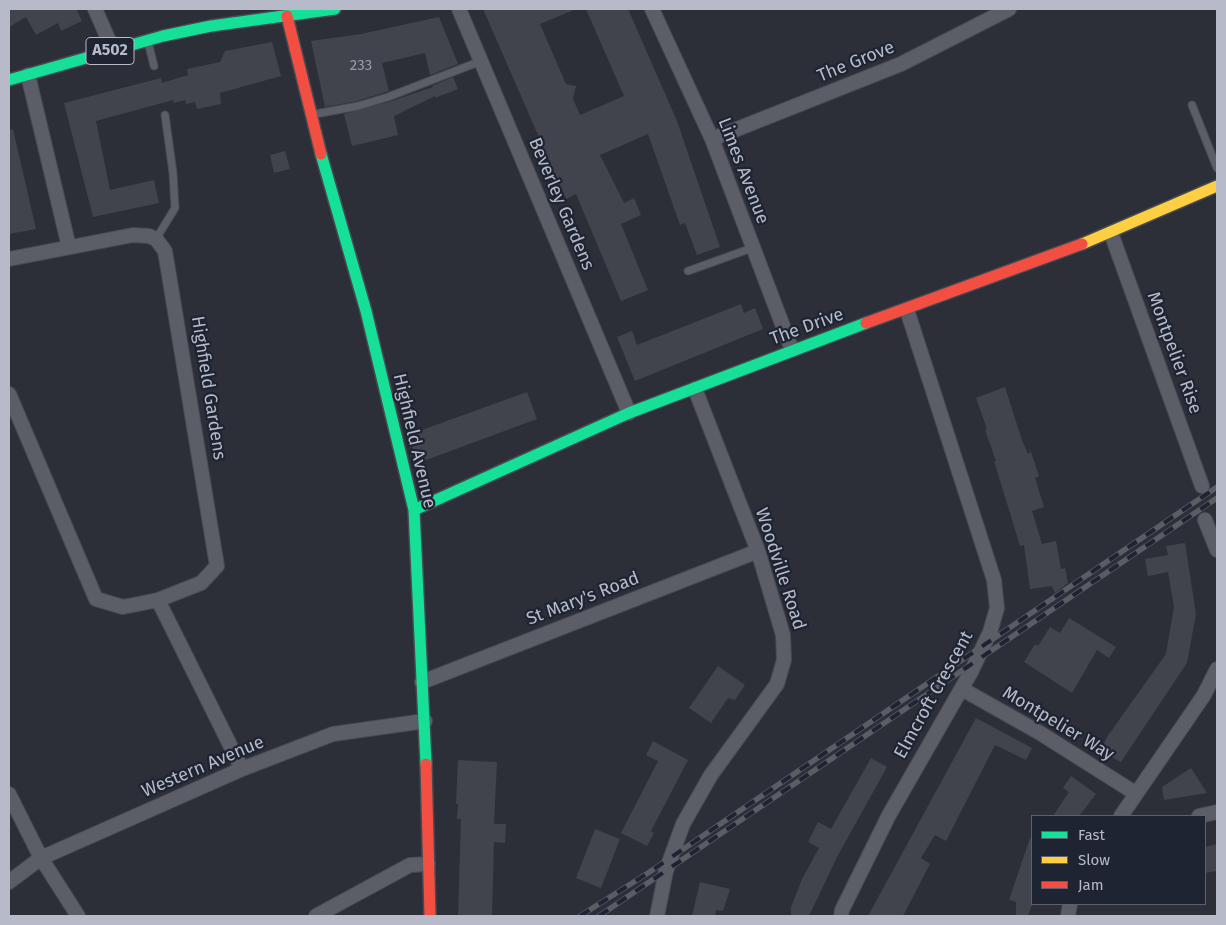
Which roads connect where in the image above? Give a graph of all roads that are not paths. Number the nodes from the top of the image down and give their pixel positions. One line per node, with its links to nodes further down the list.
1 (95, 9): 9 (street)
2 (335, 9): 7 (street, A502)
3 (459, 9): 10 (street, Beverley Gardens)
4 (652, 9): 17 (street, Limes Avenue)
5 (1009, 9): 17 (street, The Grove)
6 (267, 13): 7 (street, A502); 8 (street, A502)
7 (287, 16): 16 (street, Highfield Avenue)
8 (148, 40): 9 (street, A502); 11 (lane)
9 (113, 50): 12 (street, A502)
10 (481, 61): 16 (lane); 30 (street, Beverley Gardens)
11 (154, 66)
12 (28, 75): 13 (street, A502); 22 (street)
13 (9, 80)
14 (1192, 105): 18 (lane)
15 (165, 115): 21 (lane)
16 (310, 116): 32 (street, Highfield Avenue)
17 (712, 139): 23 (street, Limes Avenue)
18 (1217, 168)
19 (1217, 186): 20 (street, The Drive)
20 (1111, 233): 26 (street, The Drive); 31 (street, Montpelier Rise)
21 (156, 239): 22 (street); 36 (street, Highfield Gardens)
22 (69, 247): 24 (street)
23 (752, 248): 25 (lane); 27 (street, Limes Avenue)
24 (9, 259)
25 (688, 271)
26 (907, 310): 27 (street, The Drive); 39 (street, Elmcroft Crescent)
27 (792, 350): 28 (street, The Drive)
28 (695, 389): 30 (street, The Drive); 35 (street, Woodville Road)
29 (9, 394): 36 (street, Highfield Gardens)
30 (629, 413): 32 (street, The Drive)
31 (1202, 486)
32 (414, 510): 38 (street, Highfield Avenue)
33 (1206, 520): 34 (street)
34 (1217, 550)
35 (758, 551): 38 (street, St Mary's Road); 53 (street, Woodville Road)
36 (158, 600): 41 (street)
37 (1217, 669): 42 (street)
38 (422, 682): 40 (street, Highfield Avenue)
39 (962, 689): 42 (street, Montpelier Way); 54 (street, Elmcroft Crescent)
40 (426, 721): 41 (street, Western Avenue); 48 (street, Highfield Avenue)
41 (242, 770): 47 (street, Western Avenue)
42 (1135, 793): 45 (street)
43 (9, 794): 47 (street)
44 (1217, 812): 46 (street)
45 (1121, 815)
46 (1204, 815)
47 (41, 858): 49 (street, Western Avenue); 50 (street)
48 (428, 864): 51 (street); 52 (street, Highfield Avenue)
49 (9, 882)
50 (78, 916)
51 (316, 916)
52 (430, 916)
53 (657, 916)
54 (841, 916)

